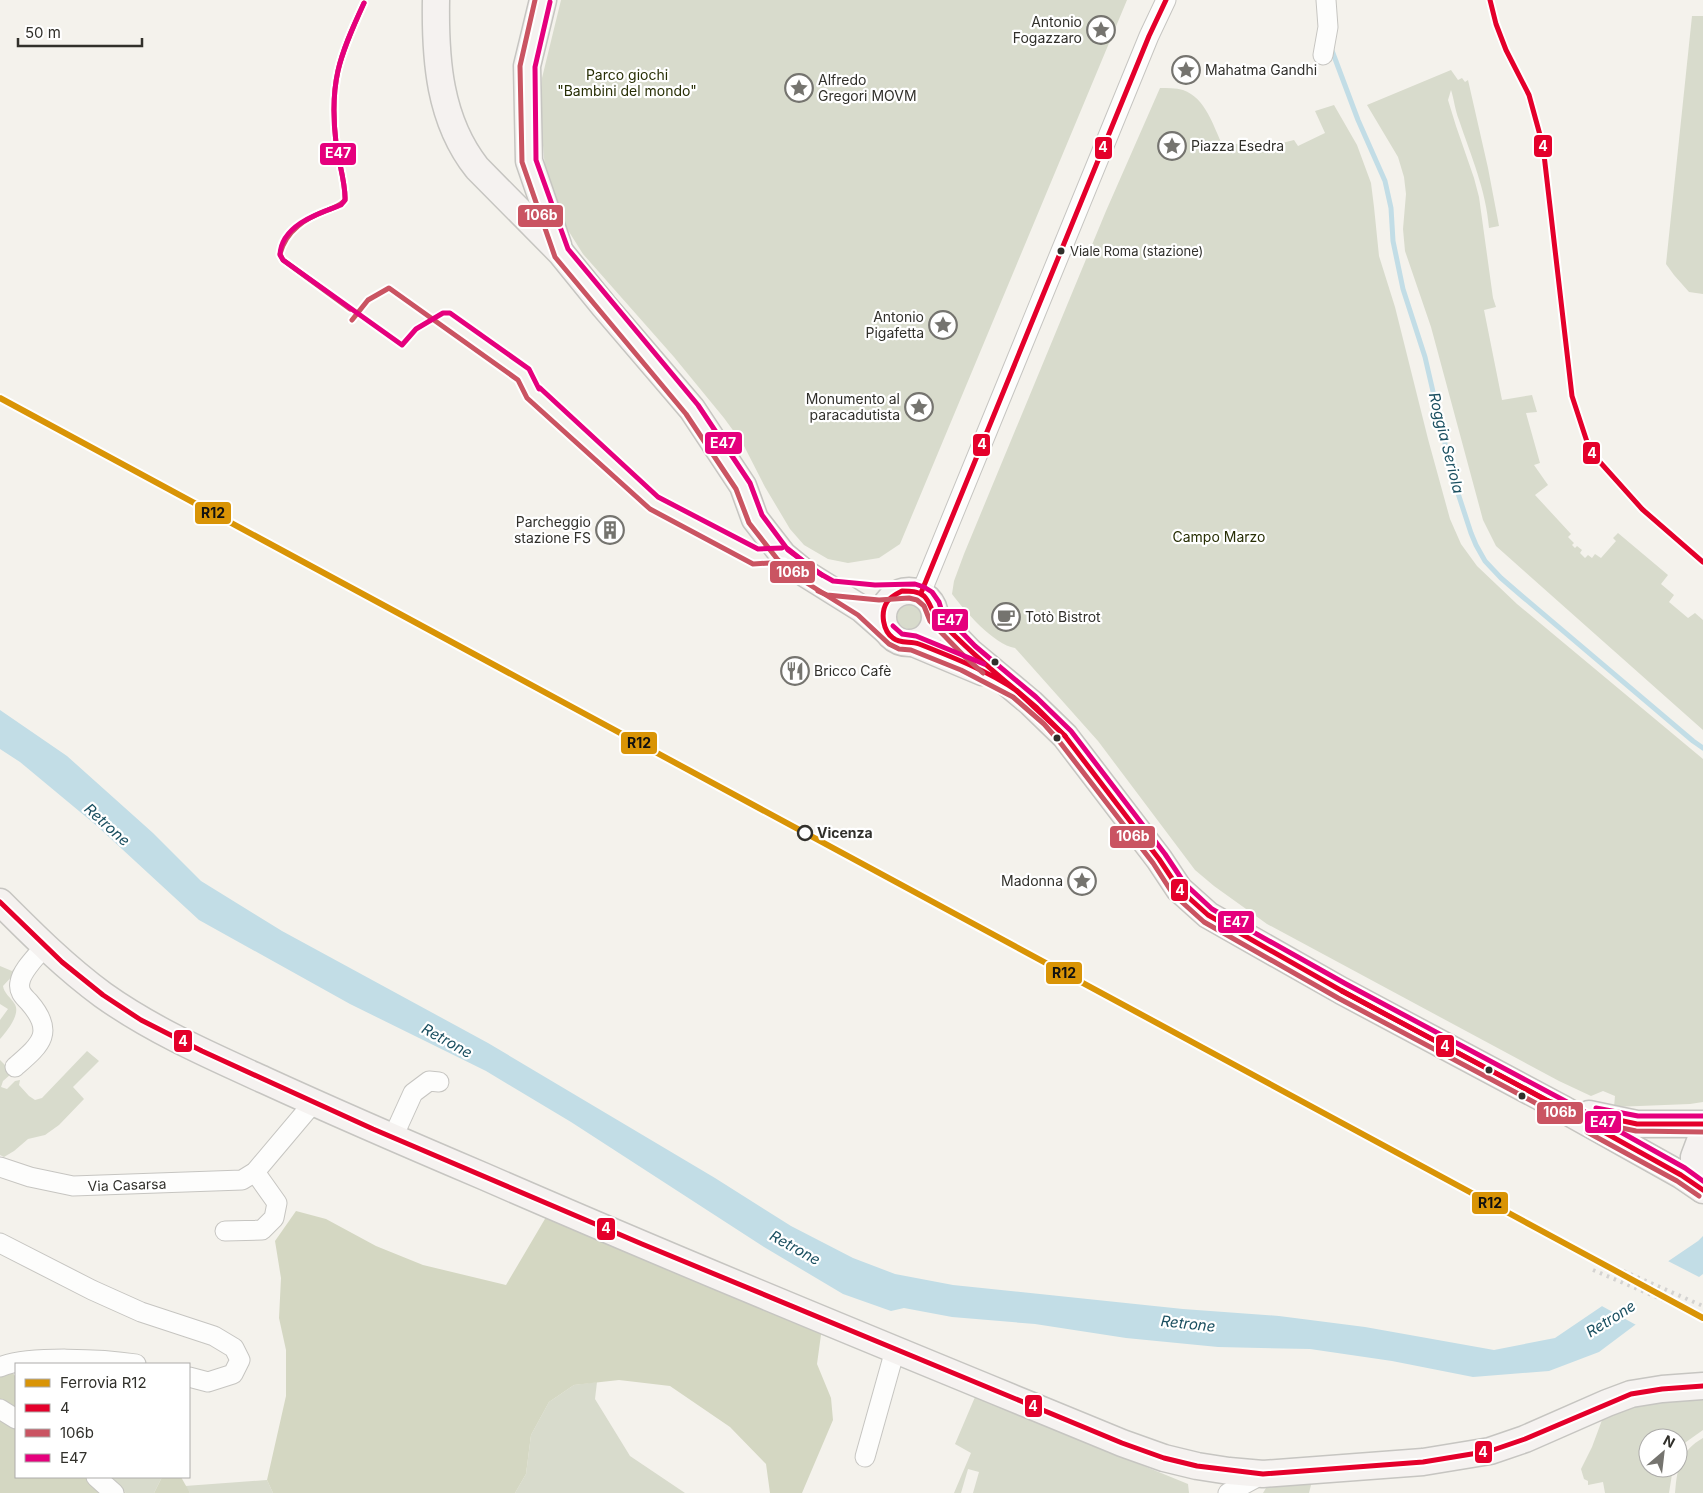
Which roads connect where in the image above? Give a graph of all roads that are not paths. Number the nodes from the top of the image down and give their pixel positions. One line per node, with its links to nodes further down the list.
1 (436, 0): 7 (main road)
2 (543, 0): 6 (main road)
3 (1166, 0): 10 (street)
4 (1326, 0): 5 (street)
5 (1323, 55)
6 (529, 161): 7 (main road); 8 (main road)
7 (477, 168): 8 (main road)
8 (561, 253): 9 (main road)
9 (829, 588): 10 (main road); 12 (main road)
10 (910, 593): 11 (main road); 12 (main road)
11 (935, 616): 13 (main road); 14 (main road)
12 (886, 631): 13 (main road)
13 (914, 643): 14 (main road)
14 (1017, 691): 19 (main road)
15 (0, 902): 16 (main road)
16 (44, 947): 17 (street); 20 (main road)
17 (15, 1068)
18 (439, 1082): 23 (street)
19 (1548, 1101): 21 (main road); 26 (main road)
20 (314, 1102): 23 (main road); 25 (street, Via Casarsa)
21 (1703, 1124)
22 (1703, 1133): 26 (main road)
23 (393, 1138): 29 (main road)
24 (0, 1168): 25 (street, Via Casarsa)
25 (254, 1172): 27 (street)
26 (1702, 1190)
27 (225, 1231)
28 (0, 1243): 34 (street)
29 (895, 1350): 38 (street); 39 (main road)
30 (15, 1363): 32 (street)
31 (15, 1363): 33 (street)
32 (128, 1363)
33 (0, 1367)
34 (190, 1376)
35 (1703, 1386): 39 (main road)
36 (0, 1409): 37 (street)
37 (15, 1418)
38 (865, 1458)
39 (1263, 1474): 42 (street)
40 (97, 1478): 41 (street)
41 (114, 1493)
42 (1228, 1493)

